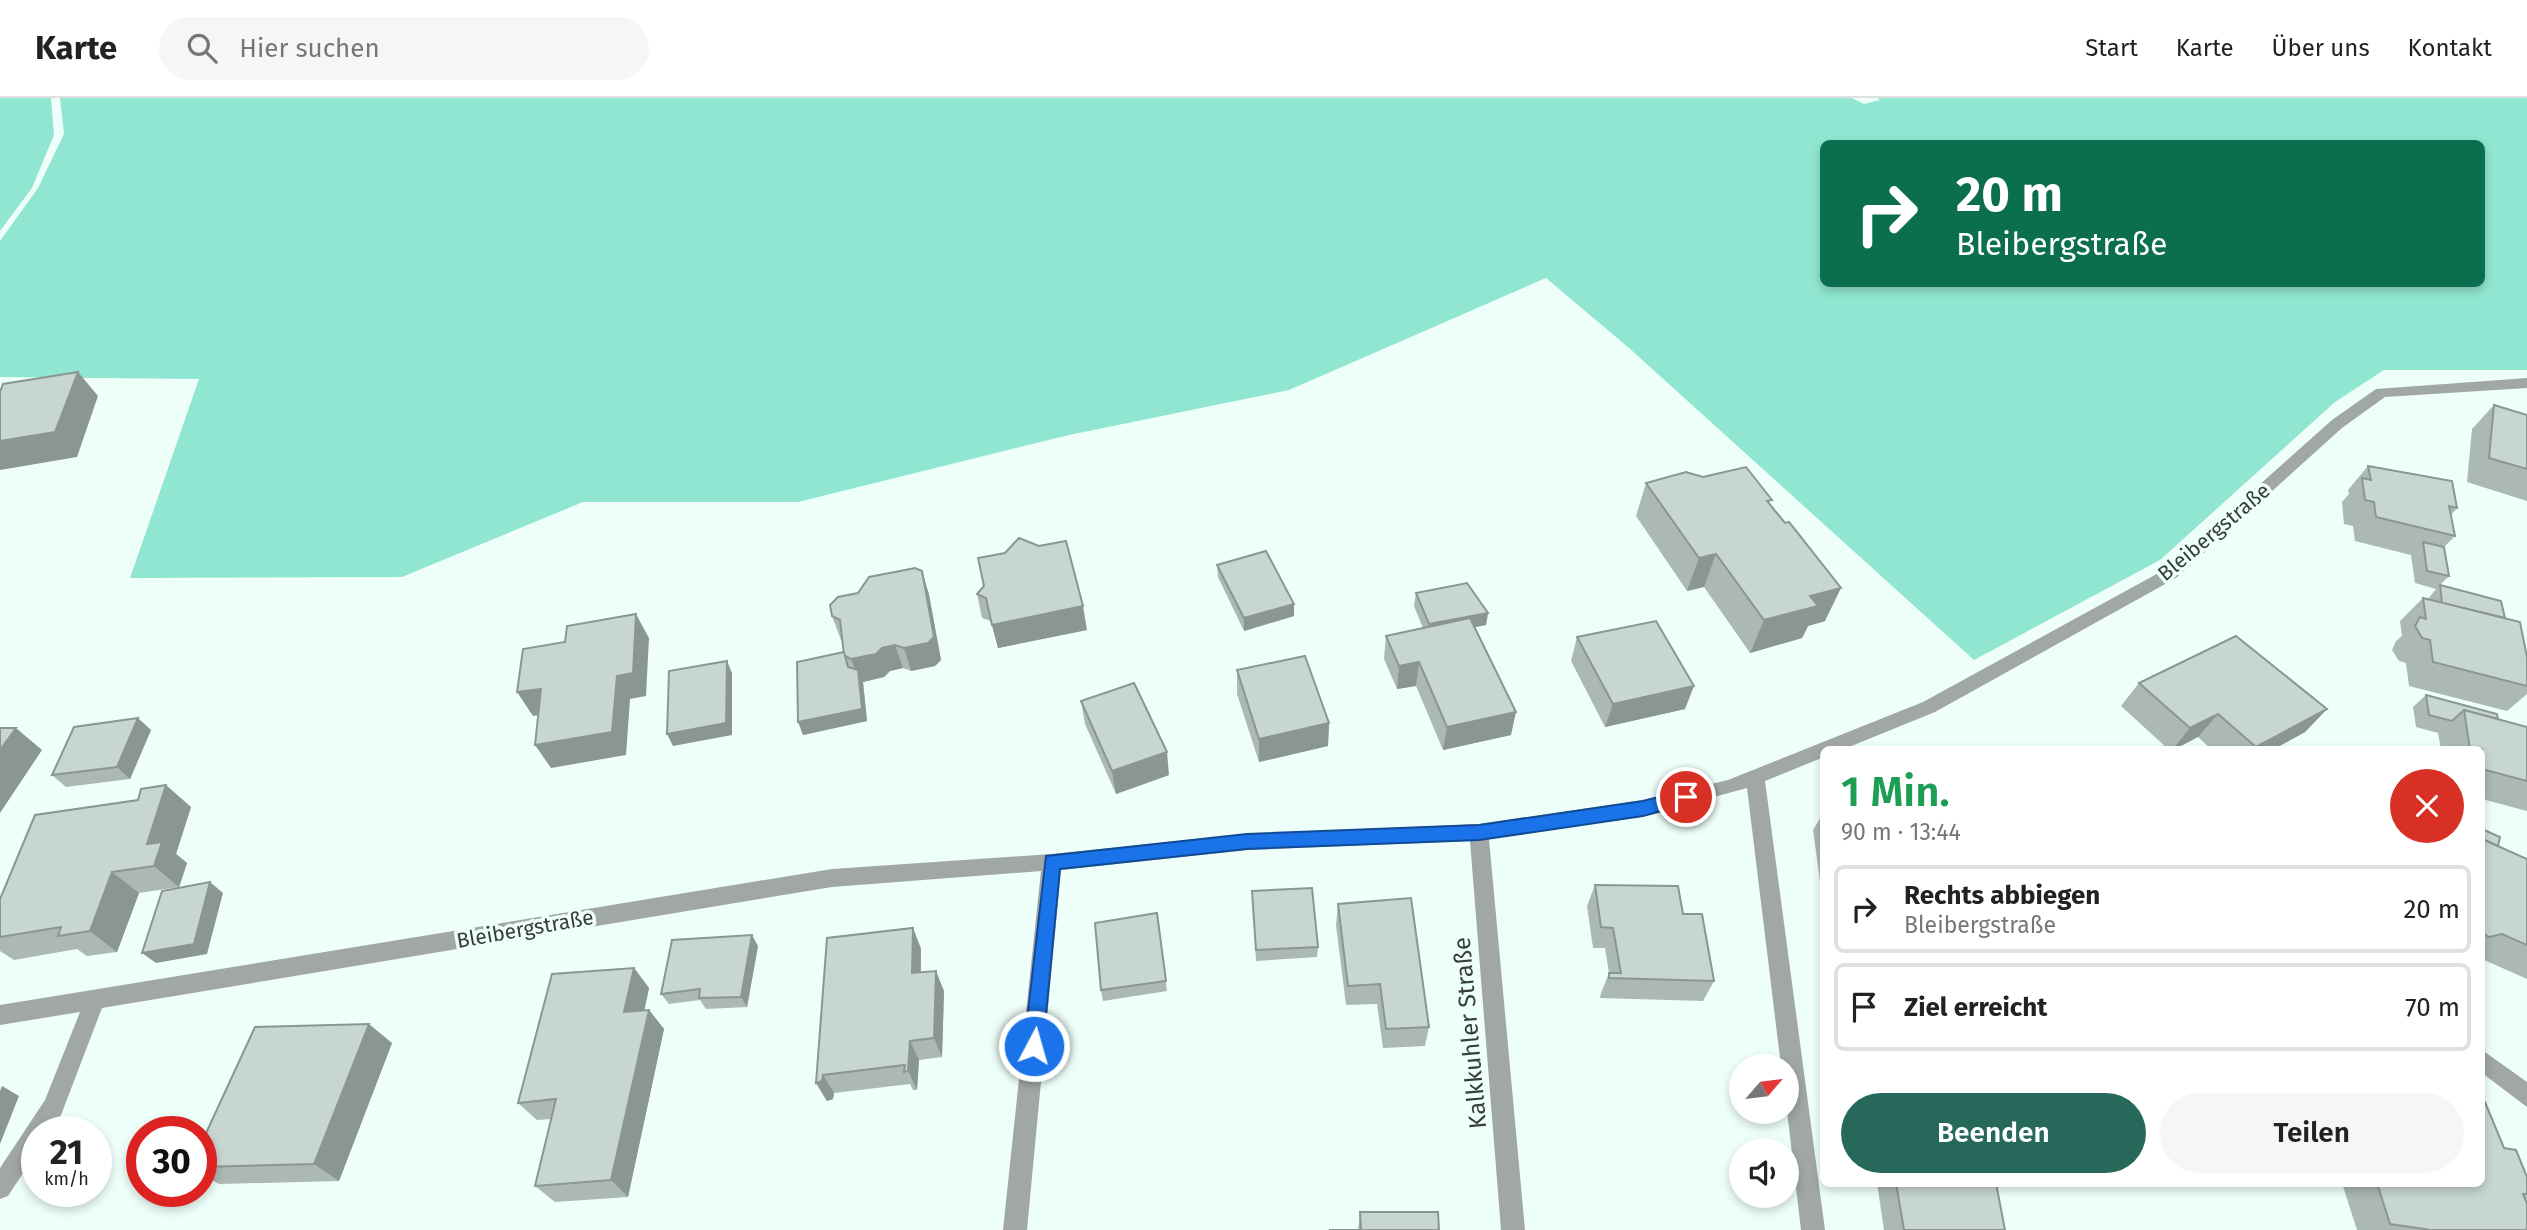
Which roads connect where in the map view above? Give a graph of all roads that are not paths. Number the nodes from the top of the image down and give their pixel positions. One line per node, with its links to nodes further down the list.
1 (2527, 383): 2 (street, Bleibergstraße)
2 (1832, 746)
3 (1820, 751): 4 (street, Bleibergstraße)
4 (1755, 776): 5 (street, Bleibergstraße); 14 (street)
5 (1479, 832): 6 (street, Bleibergstraße); 13 (street, Kalkkuhler Straße)
6 (1052, 862): 7 (street, Bleibergstraße); 12 (street)
7 (95, 1000): 8 (street, Bleibergstraße); 11 (street)
8 (0, 1015)
9 (2485, 1062): 10 (street)
10 (2527, 1096)
11 (0, 1188)
12 (1015, 1230)
13 (1513, 1230)
14 (1812, 1230)

